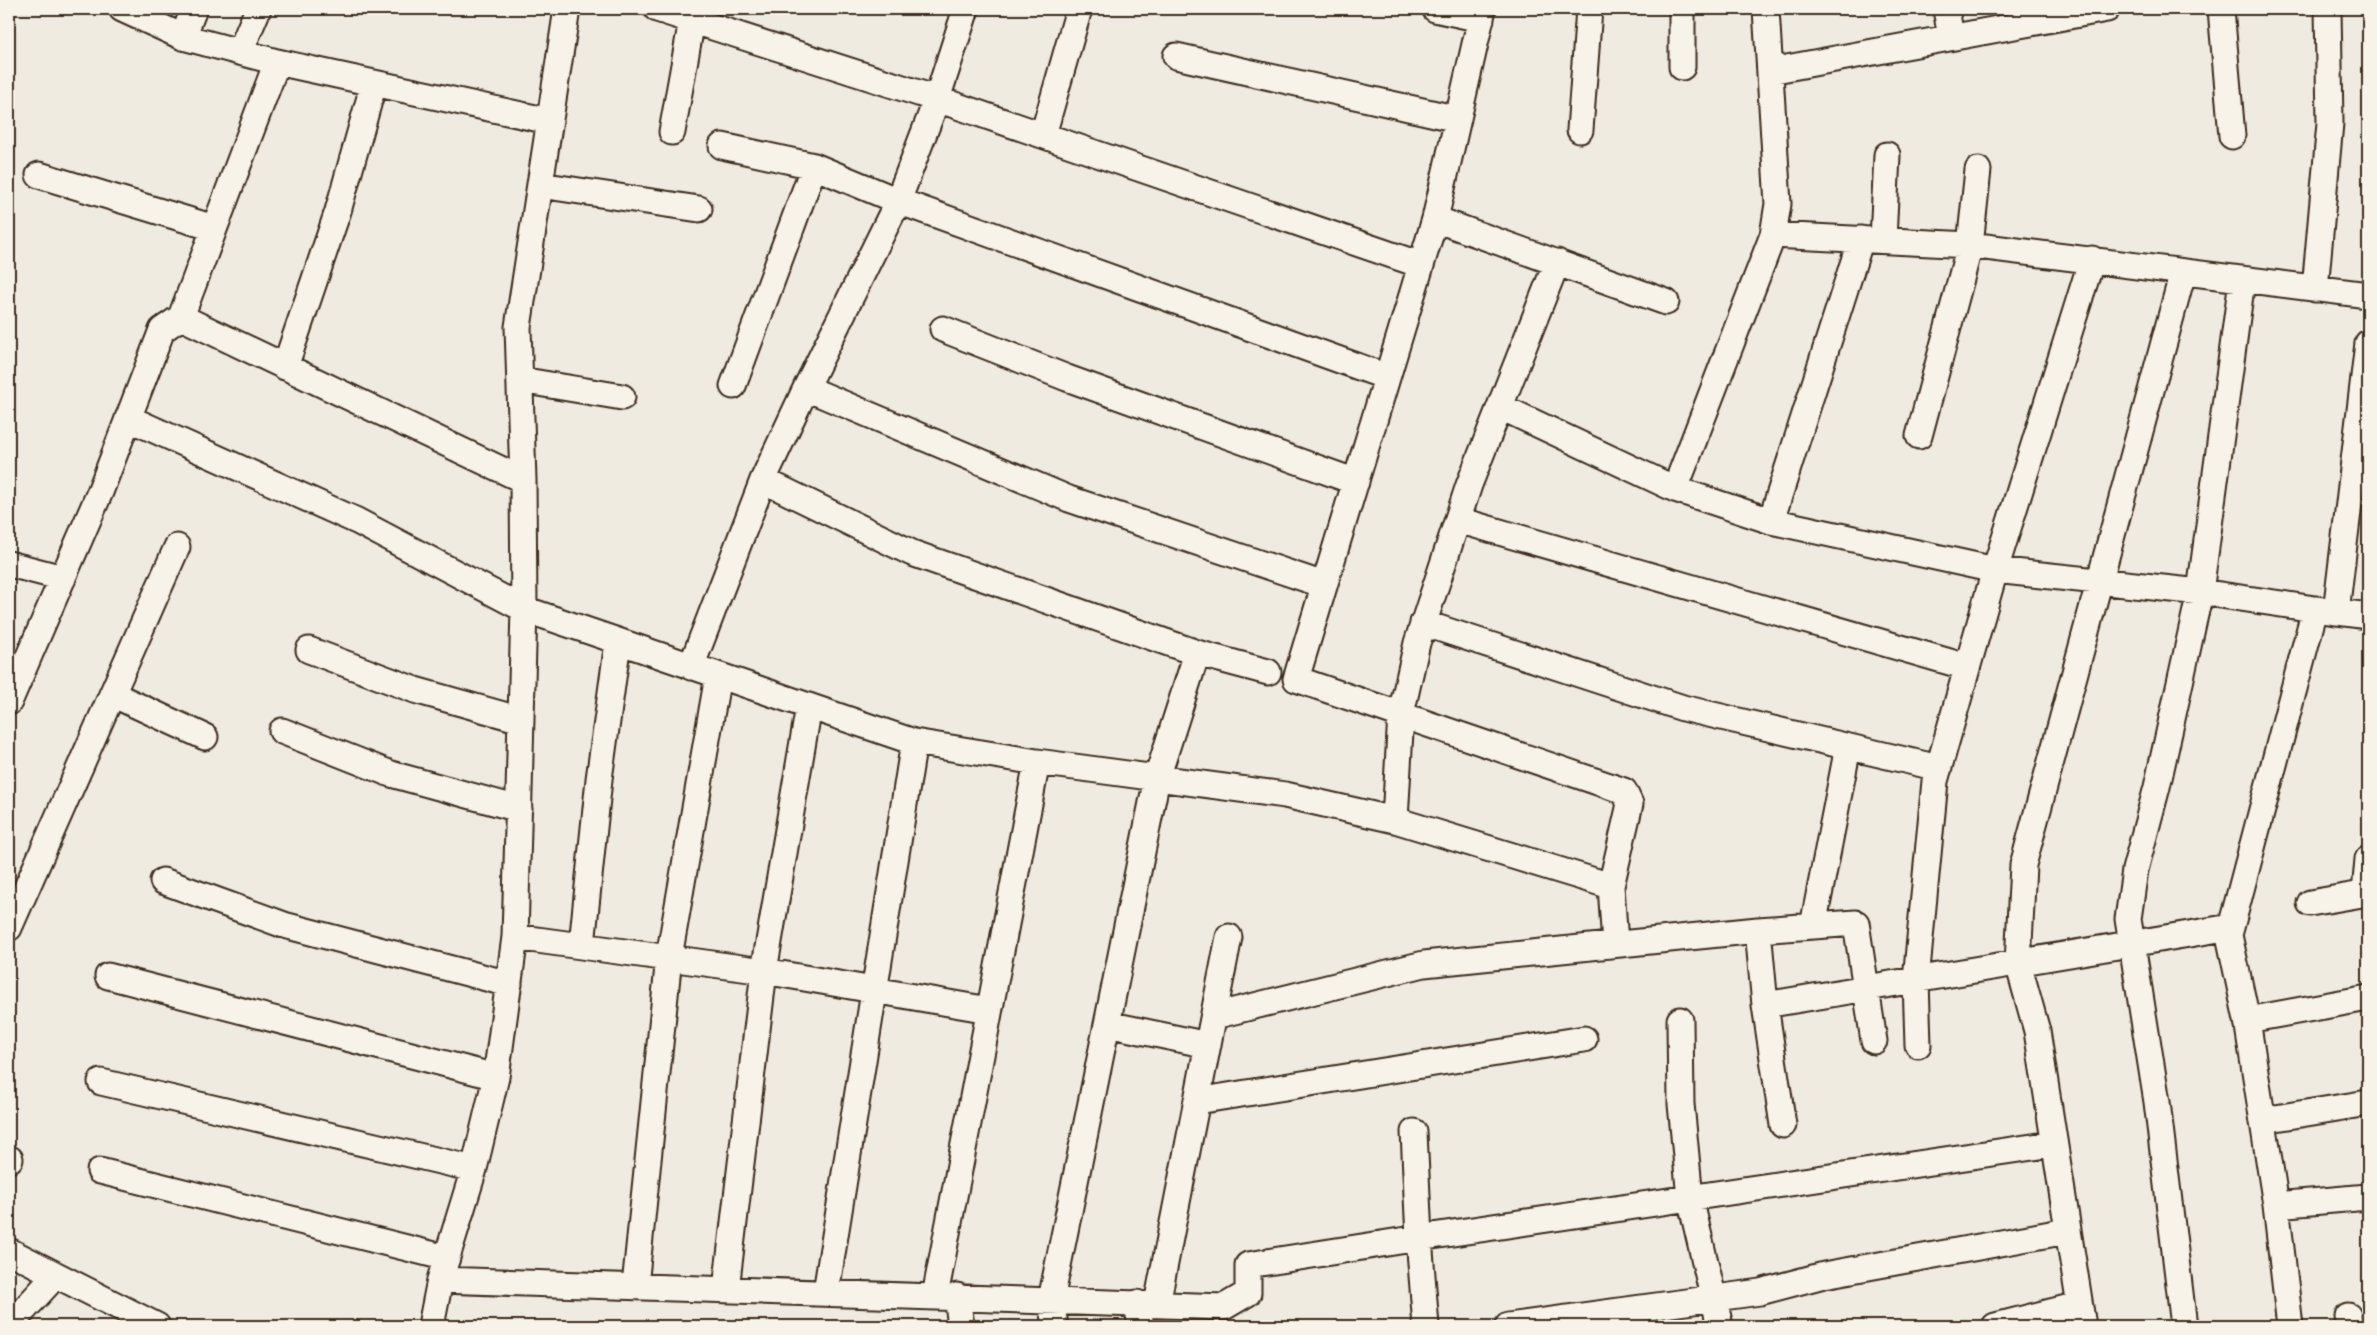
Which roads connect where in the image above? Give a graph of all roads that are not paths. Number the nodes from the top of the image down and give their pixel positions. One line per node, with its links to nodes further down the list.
1 (122, 9): 18 (street)
2 (194, 9): 18 (street)
3 (258, 9): 20 (street)
4 (567, 9): 28 (street)
5 (657, 9): 17 (street)
6 (966, 9): 26 (street)
7 (1079, 9): 31 (street)
8 (1435, 9): 16 (street)
9 (1589, 9): 29 (street)
10 (1682, 9): 23 (street)
11 (1766, 9): 24 (street)
12 (1946, 9): 19 (street)
13 (2107, 9): 19 (street)
14 (2221, 9): 32 (street)
15 (2328, 9): 51 (street)
16 (1482, 14): 27 (street)
17 (692, 20): 26 (street); 30 (street)
18 (183, 37): 20 (street)
19 (1951, 38): 24 (street)
20 (240, 52): 22 (street)
21 (1176, 56): 27 (street)
22 (277, 62): 25 (street); 42 (street)
23 (1682, 67)
24 (1770, 71): 43 (street)
25 (374, 83): 28 (street); 57 (street)
26 (937, 99): 31 (street); 39 (street)
27 (1458, 119): 41 (street)
28 (549, 121): 38 (street)
29 (1580, 130)
30 (672, 132)
31 (1043, 134): 48 (street)
32 (2232, 136)
33 (722, 146): 35 (street)
34 (1887, 155): 44 (street)
35 (814, 166): 39 (street); 60 (street)
36 (1978, 170): 45 (street)
37 (39, 174): 42 (street)
38 (540, 186): 40 (street); 59 (street)
39 (898, 201): 58 (street); 61 (street)
40 (699, 209)
41 (1434, 219): 47 (street); 48 (street)
42 (214, 228): 54 (street)
43 (1773, 235): 44 (street); 69 (street)
44 (1872, 240): 45 (street); 71 (street)
45 (1970, 245): 46 (street); 65 (street)
46 (2092, 260): 49 (street); 74 (street)
47 (1557, 262): 53 (street); 63 (street)
48 (1421, 265): 58 (street)
49 (2182, 272): 50 (street); 76 (street)
50 (2242, 280): 51 (street); 78 (street)
51 (2315, 289): 52 (street)
52 (2368, 295)
53 (1666, 302)
54 (181, 317): 57 (street); 64 (street)
55 (943, 329): 68 (street)
56 (2368, 343): 80 (street)
57 (284, 367): 66 (street)
58 (1387, 377): 68 (street)
59 (520, 380): 62 (street); 66 (street)
60 (733, 386)
61 (806, 388): 67 (street); 77 (street)
62 (622, 397)
63 (1501, 408): 69 (street); 70 (street)
64 (128, 418): 75 (street); 79 (street)
65 (1919, 436)
66 (523, 480): 79 (street)
67 (764, 480): 85 (street); 86 (street)
68 (1356, 482): 77 (street)
69 (1675, 488): 71 (street)
70 (1458, 520): 82 (street); 87 (street)
71 (1771, 521): 74 (street)
72 (177, 547): 91 (street)
73 (9, 564): 75 (street)
74 (1995, 570): 76 (street); 87 (street)
75 (63, 578): 89 (street)
76 (2100, 580): 78 (street); 121 (street)
77 (1324, 585): 94 (street)
78 (2200, 592): 80 (street); 118 (street)
79 (524, 609): 83 (street); 95 (street)
80 (2326, 610): 81 (street); 113 (street)
81 (2368, 616)
82 (1423, 623): 94 (street); 99 (street)
83 (618, 642): 86 (street); 119 (street)
84 (309, 650): 95 (street)
85 (1197, 653): 88 (street); 102 (street)
86 (691, 667): 90 (street)
87 (1967, 667): 101 (street)
88 (1268, 672)
89 (14, 676): 92 (street)
90 (718, 676): 93 (street); 120 (street)
91 (112, 694): 97 (street); 106 (street)
92 (9, 702)
93 (809, 706): 98 (street); 122 (street)
94 (1401, 714): 104 (street); 108 (street)
95 (521, 720): 103 (street)
96 (282, 731): 103 (street)
97 (205, 737)
98 (914, 742): 100 (street); 127 (street)
99 (1848, 747): 101 (street); 111 (street)
100 (1037, 762): 102 (street); 130 (street)
101 (1939, 768): 124 (street)
102 (1158, 778): 104 (street); 134 (street)
103 (519, 809): 116 (street)
104 (1395, 820): 108 (street)
105 (2368, 858): 109 (street)
106 (19, 879): 112 (street)
107 (163, 880): 125 (street)
108 (1611, 886): 117 (street)
109 (2367, 893): 110 (street)
110 (2310, 903)
111 (1813, 926): 114 (street); 126 (street)
112 (9, 928)
113 (2231, 928): 118 (street); 133 (street)
114 (1758, 930): 117 (street); 129 (street)
115 (1229, 937): 131 (street)
116 (515, 938): 119 (street); 125 (street)
117 (1615, 944): 131 (street)
118 (2130, 944): 121 (street); 175 (street)
119 (582, 945): 120 (street)
120 (669, 957): 122 (street); 157 (street)
121 (2018, 963): 124 (street); 146 (street)
122 (764, 971): 127 (street); 158 (street)
123 (108, 976): 139 (street)
124 (1916, 980): 126 (street); 138 (street)
125 (509, 984): 139 (street)
126 (1865, 988): 129 (street); 136 (street)
127 (874, 991): 130 (street); 159 (street)
128 (2368, 998): 133 (street)
129 (1765, 1005): 144 (street)
130 (989, 1010): 160 (street)
131 (1214, 1016): 137 (street)
132 (1680, 1020): 150 (street)
133 (2247, 1020): 143 (street)
134 (1107, 1024): 137 (street); 162 (street)
135 (1584, 1039): 141 (street)
136 (1874, 1041)
137 (1208, 1045): 141 (street)
138 (1918, 1045)
139 (496, 1077): 147 (street)
140 (101, 1082): 147 (street)
141 (1197, 1101): 163 (street)
142 (2368, 1103): 143 (street)
143 (2263, 1120): 151 (street)
144 (1783, 1124)
145 (1414, 1132): 153 (street)
146 (2053, 1144): 150 (street); 152 (street)
147 (474, 1169): 155 (street)
148 (100, 1171): 155 (street)
149 (2368, 1197): 151 (street)
150 (1690, 1198): 153 (street); 161 (street)
151 (2276, 1205): 176 (street)
152 (2067, 1231): 161 (street); 165 (street)
153 (1419, 1238): 164 (street); 171 (street)
154 (9, 1251): 156 (street)
155 (443, 1269): 157 (street); 168 (street)
156 (56, 1275): 166 (street); 167 (street)
157 (635, 1286): 158 (street)
158 (726, 1289): 159 (street)
159 (826, 1292): 160 (street)
160 (946, 1296): 162 (street); 169 (street)
161 (1713, 1299): 172 (street); 173 (street)
162 (1051, 1300): 163 (street); 170 (street)
163 (1145, 1311): 164 (street)
164 (1226, 1316)
165 (2080, 1316): 174 (street)
166 (9, 1326)
167 (157, 1326)
168 (431, 1326)
169 (961, 1326)
170 (1054, 1326)
171 (1426, 1326)
172 (1508, 1326)
173 (1720, 1326)
174 (1995, 1326)
175 (2184, 1326)
176 (2290, 1326)

